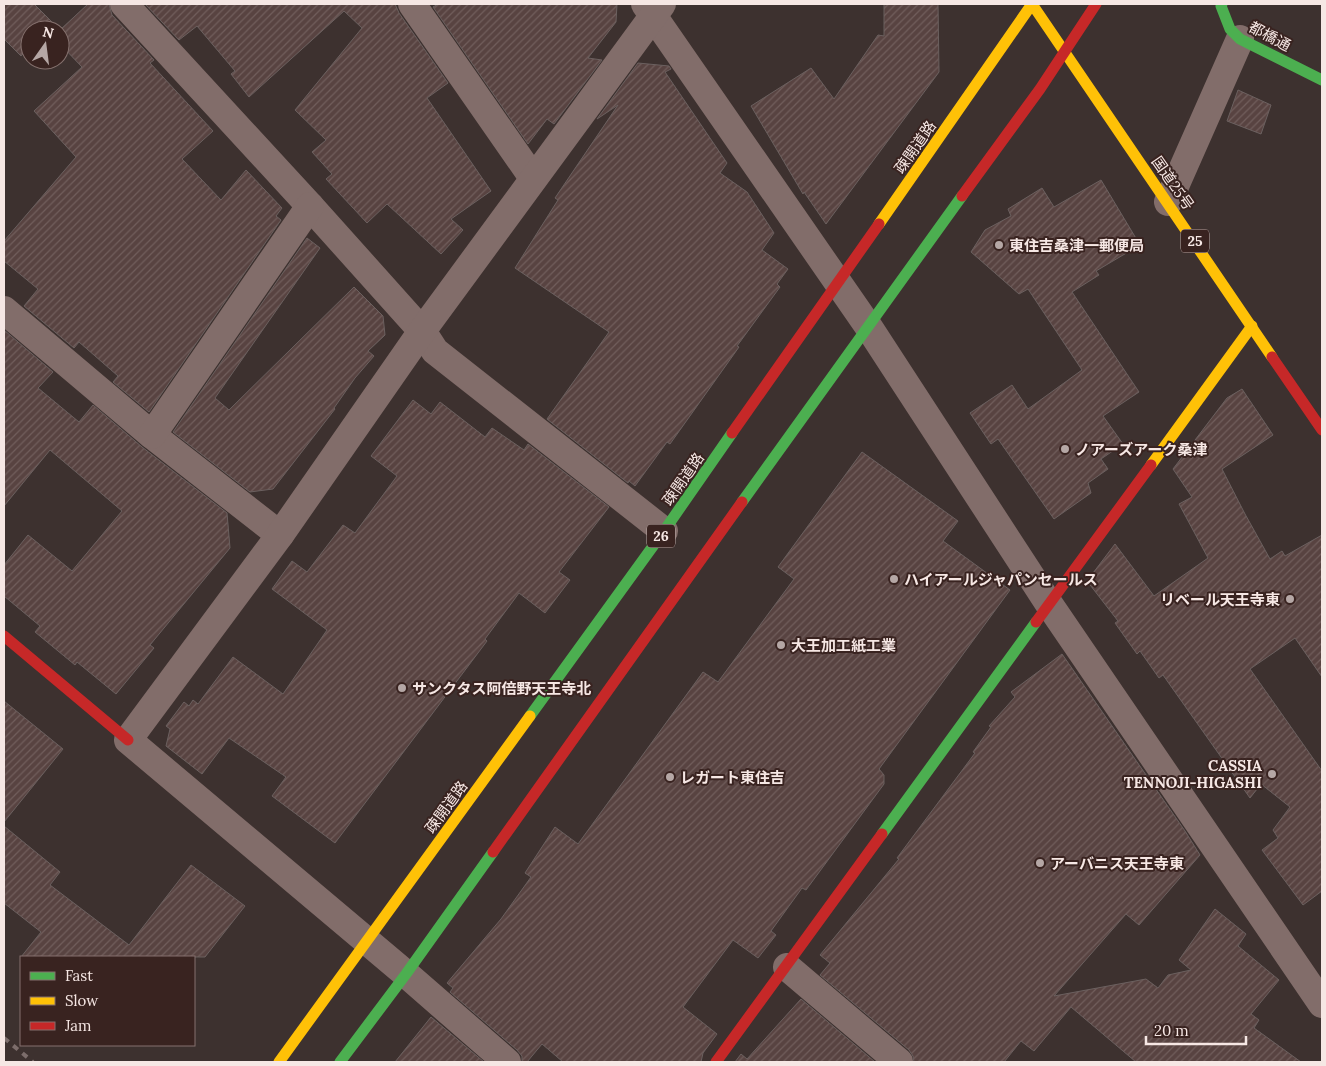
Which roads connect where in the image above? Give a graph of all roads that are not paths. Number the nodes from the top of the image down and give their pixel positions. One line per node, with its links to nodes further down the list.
1 (124, 4): 12 (street)
2 (412, 4): 10 (street)
3 (1032, 4): 8 (main road, 国道25号 / 25); 13 (main road, 疎開道路 / 26)
4 (1096, 4): 8 (main road)
5 (1222, 4): 7 (main road, 都橋通)
6 (653, 8): 10 (street); 13 (street)
7 (1240, 39): 9 (main road, 都橋通); 11 (street)
8 (1065, 53): 11 (main road, 国道25号 / 25); 15 (main road)
9 (1322, 80)
10 (533, 178): 17 (street)
11 (1168, 202): 16 (main road, 国道25号 / 25)
12 (310, 206): 17 (street); 19 (street)
13 (838, 284): 15 (street); 20 (main road, 疎開道路 / 26)
14 (4, 310): 19 (street)
15 (868, 326): 22 (street); 27 (main road)
16 (1252, 326): 18 (main road, 国道25号 / 25); 22 (main road)
17 (422, 331): 20 (street); 21 (street)
18 (1322, 430)
19 (152, 434): 21 (street)
20 (664, 531): 25 (main road, 疎開道路 / 26)
21 (280, 535): 24 (street)
22 (1049, 604): 26 (main road); 28 (street)
23 (4, 636): 24 (main road)
24 (128, 740): 25 (street)
25 (368, 942): 27 (street); 29 (main road, 疎開道路 / 26)
26 (787, 967): 32 (main road); 33 (street)
27 (406, 974): 30 (main road); 31 (street)
28 (1322, 1004)
29 (279, 1062)
30 (340, 1062)
31 (508, 1062)
32 (716, 1062)
33 (899, 1062)

